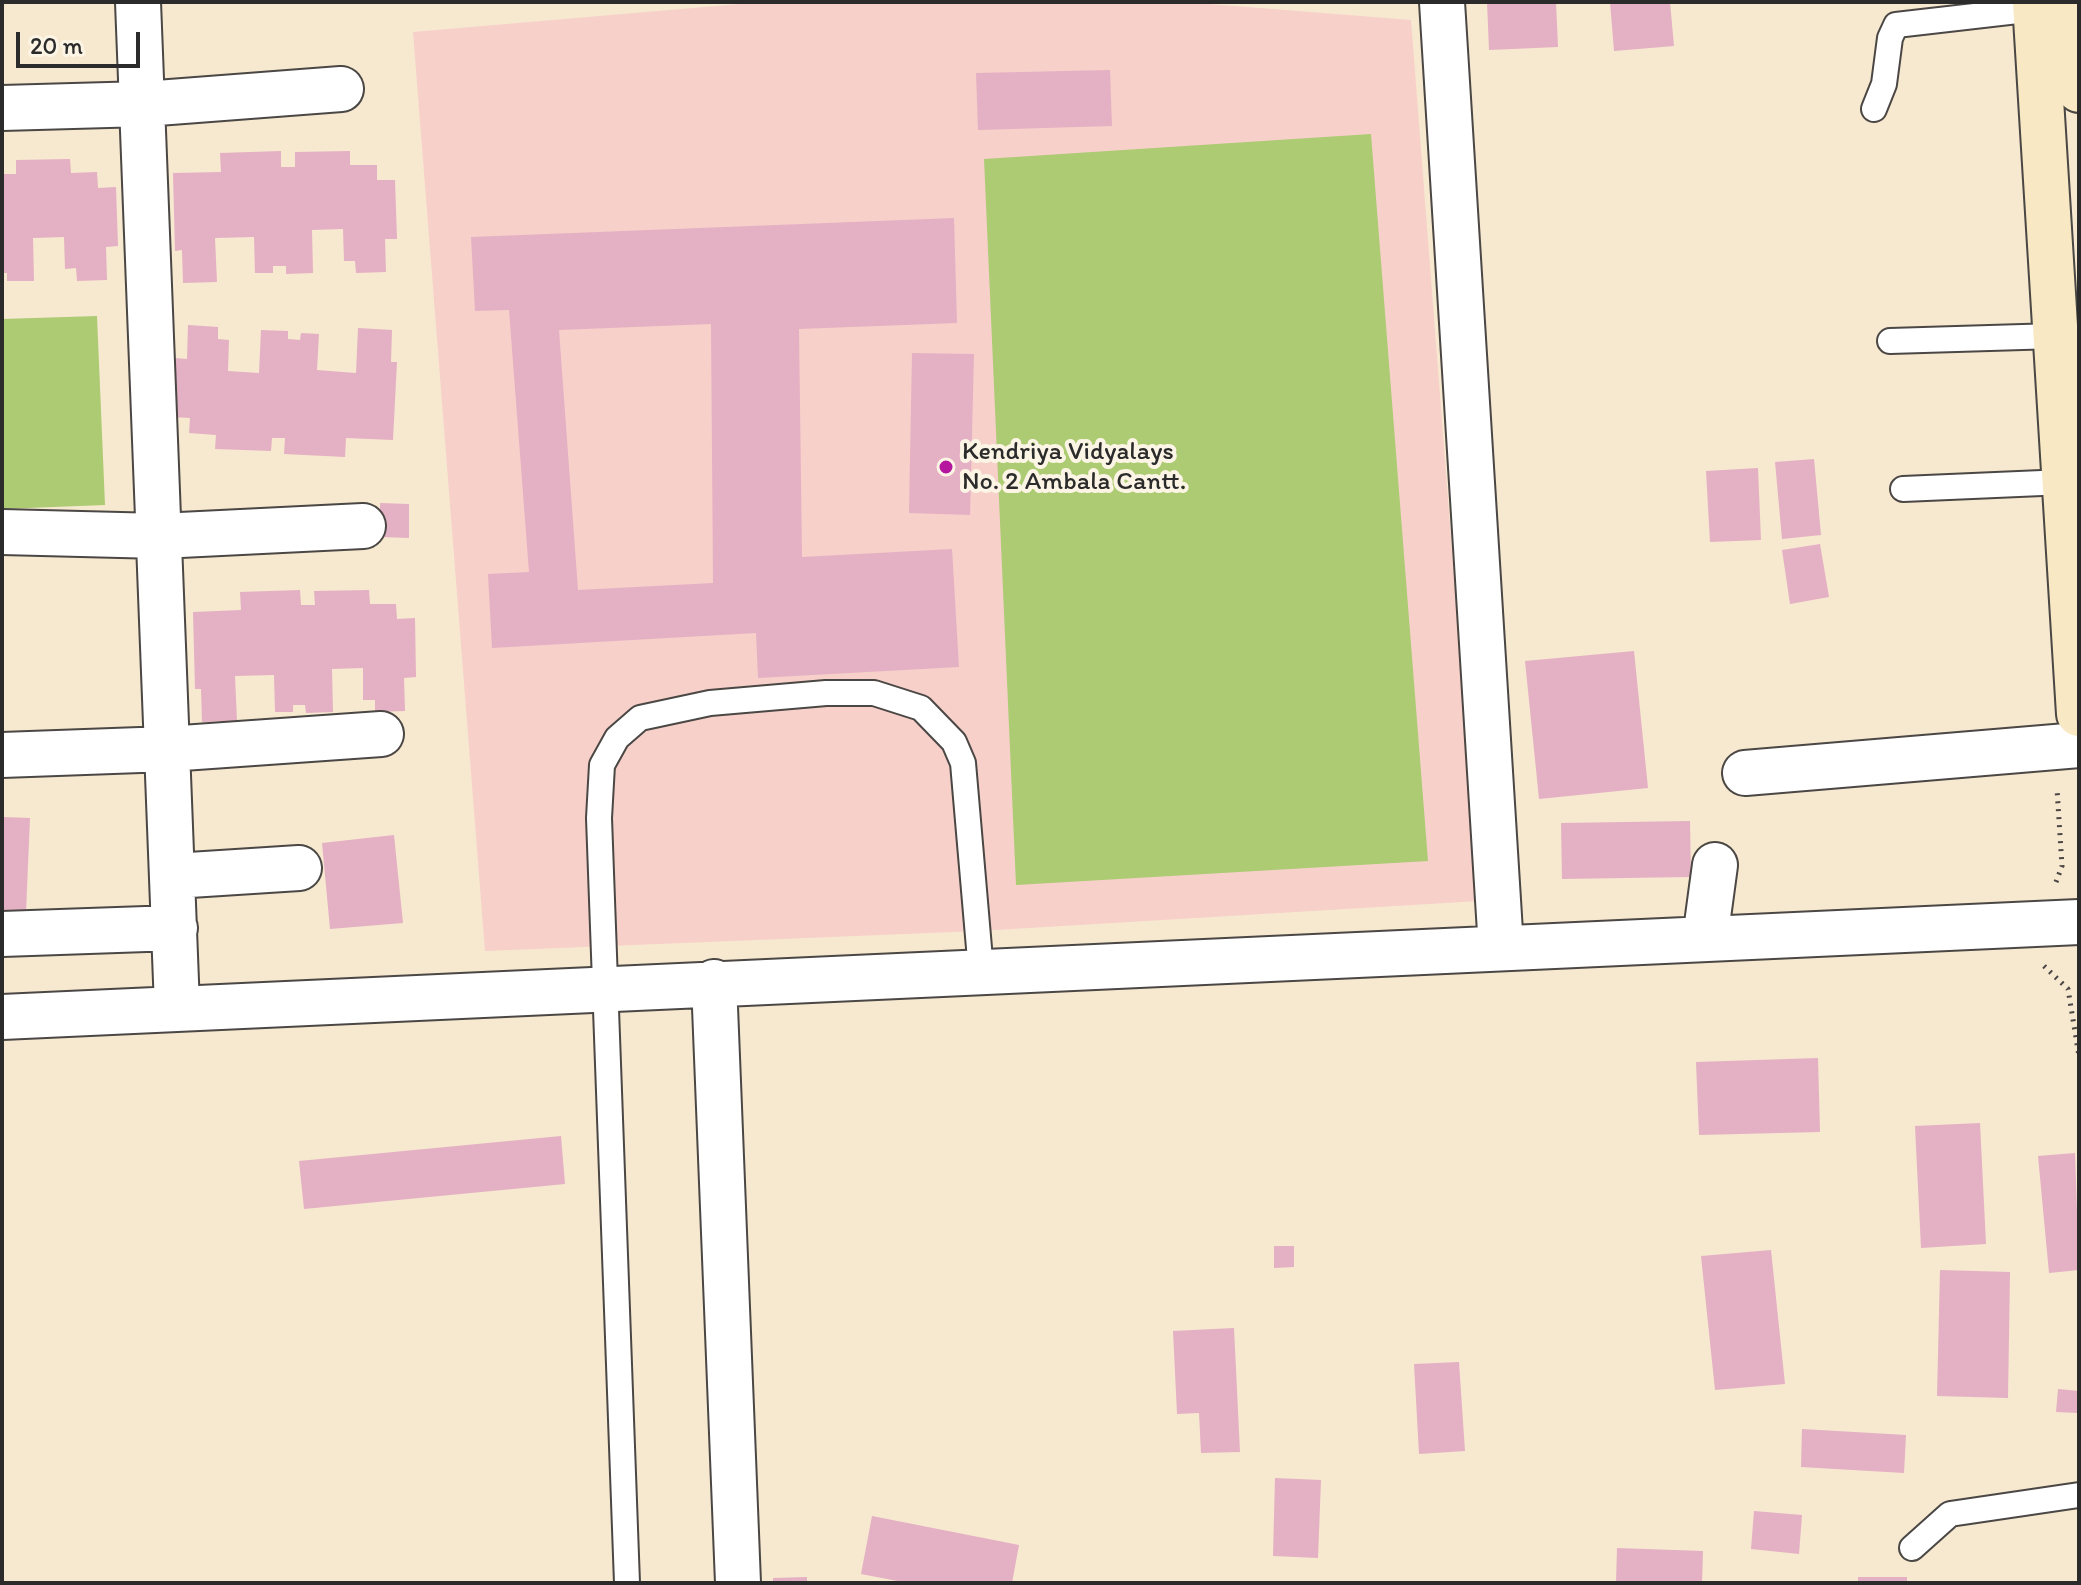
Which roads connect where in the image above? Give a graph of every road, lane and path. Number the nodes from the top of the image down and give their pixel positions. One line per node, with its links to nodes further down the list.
1 (138, 2): 6 (street)
2 (1442, 2): 29 (street)
3 (2048, 4): 5 (main road); 8 (lane); 9 (main road)
4 (341, 89): 6 (street)
5 (2079, 90)
6 (144, 104): 7 (street); 15 (street)
7 (2, 108)
8 (1874, 109)
9 (2056, 336): 10 (lane); 11 (main road)
10 (1890, 341)
11 (2065, 482): 12 (lane); 16 (main road)
12 (1903, 489)
13 (363, 526): 15 (street)
14 (2, 532): 15 (street)
15 (160, 536): 18 (street)
16 (2079, 714)
17 (381, 734): 18 (street)
18 (168, 749): 19 (street); 24 (street)
19 (2, 755)
20 (2068, 760): 21 (street); 25 (path)
21 (1745, 773)
22 (1715, 865): 28 (street)
23 (299, 868): 24 (street)
24 (174, 876): 26 (street)
25 (2064, 907): 28 (street)
26 (175, 928): 27 (street); 34 (street)
27 (2, 934)
28 (1705, 939): 29 (street)
29 (1501, 948): 31 (street)
30 (2043, 965): 36 (path)
31 (981, 971): 32 (street); 33 (lane)
32 (714, 982): 33 (street); 40 (street)
33 (608, 987): 34 (street); 39 (lane)
34 (177, 1007): 35 (street)
35 (2, 1017)
36 (2079, 1056)
37 (2079, 1495): 38 (lane)
38 (1912, 1548)
39 (627, 1583)
40 (738, 1583)

